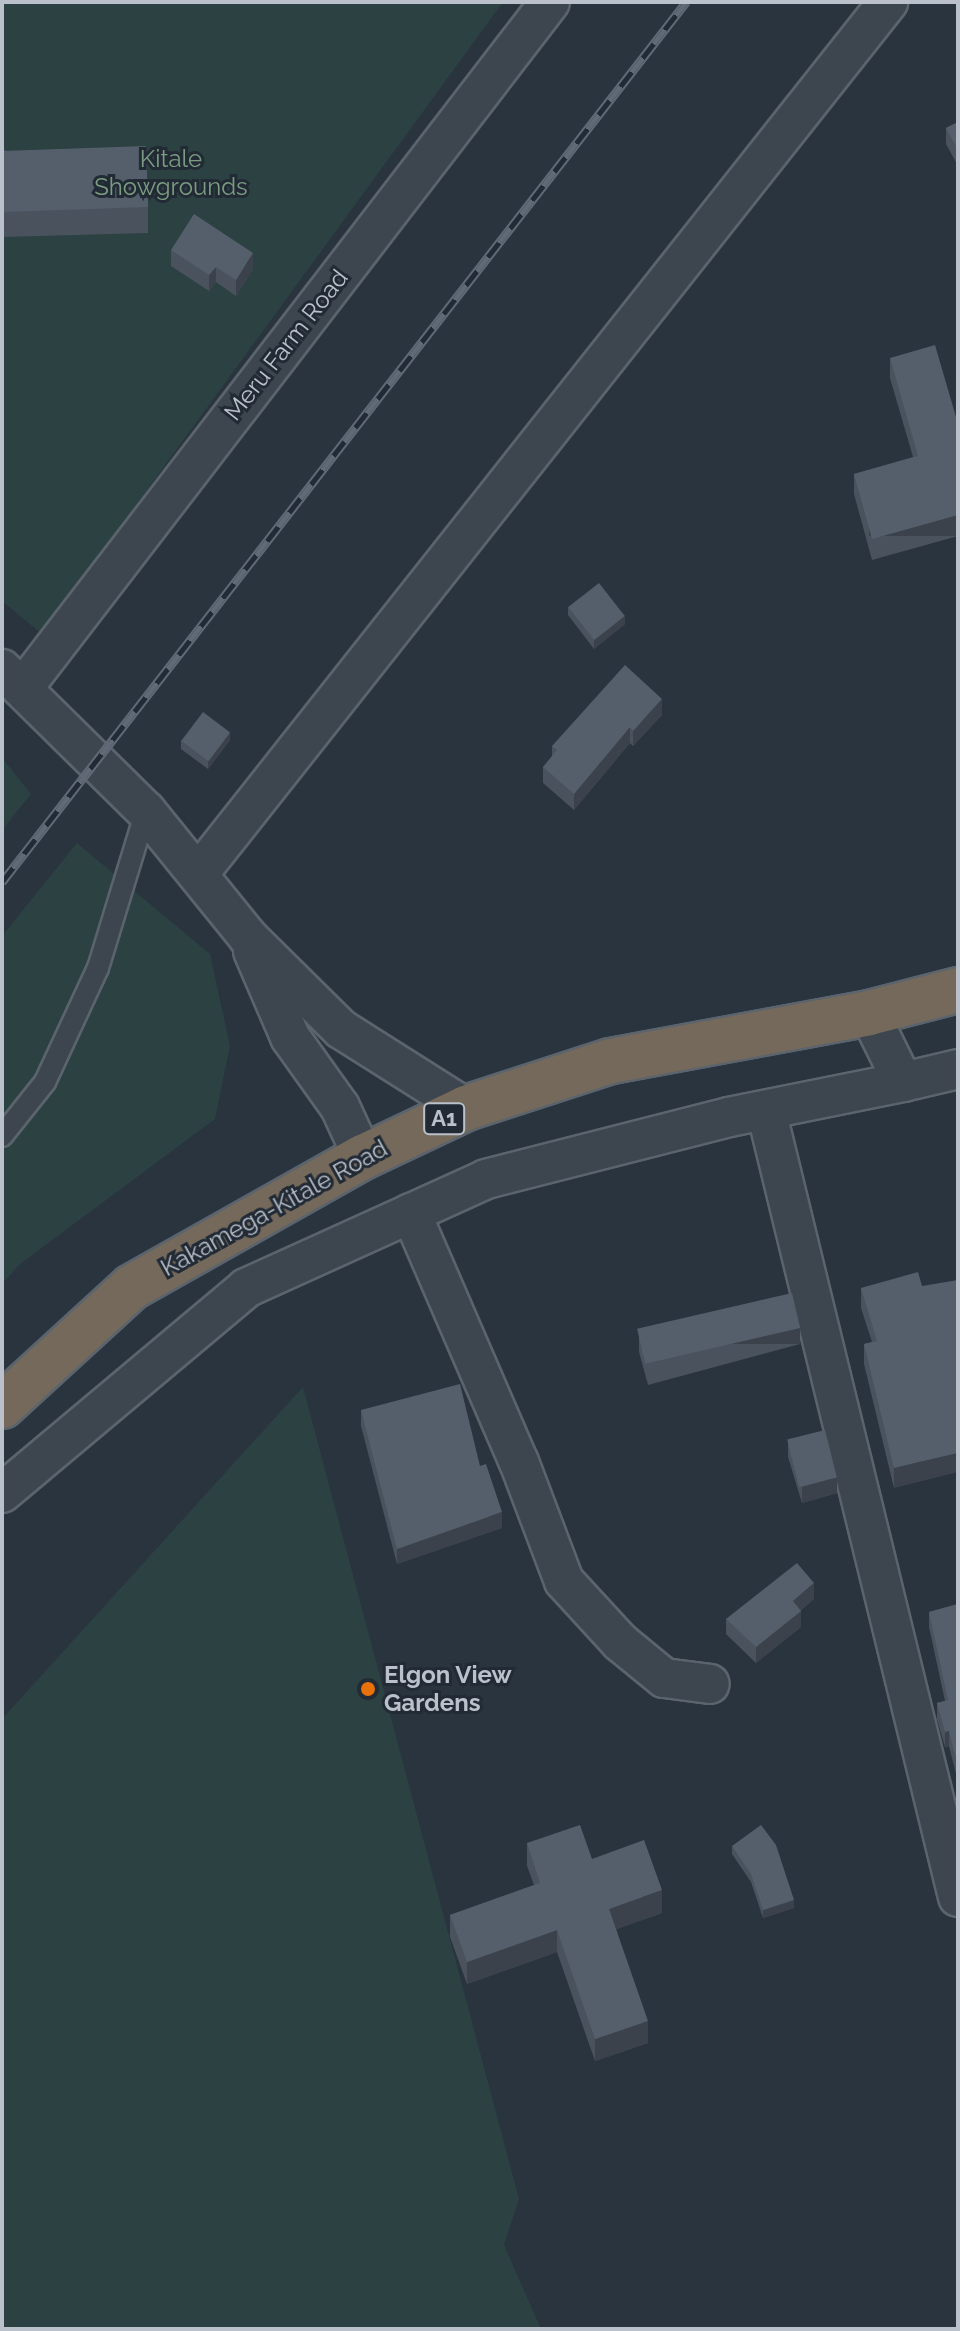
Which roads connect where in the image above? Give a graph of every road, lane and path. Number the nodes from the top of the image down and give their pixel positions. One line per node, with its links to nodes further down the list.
1 (550, 2): 3 (street, Meru Farm Road)
2 (888, 2): 5 (street)
3 (13, 678): 4 (street)
4 (146, 811): 5 (street); 13 (lane)
5 (199, 873): 6 (street)
6 (248, 937): 11 (street); 14 (street)
7 (958, 990): 8 (highway, Kakamega-Kitale Road / A1)
8 (869, 1013): 10 (street); 11 (highway, Kakamega-Kitale Road / A1)
9 (958, 1069): 10 (street)
10 (903, 1082): 12 (street)
11 (466, 1108): 14 (highway, Kakamega-Kitale Road / A1)
12 (766, 1110): 15 (street); 19 (street)
13 (2, 1136)
14 (363, 1157): 16 (highway, Kakamega-Kitale Road / A1)
15 (411, 1213): 17 (street); 18 (street)
16 (2, 1406)
17 (2, 1493)
18 (710, 1684)
19 (958, 1897)

